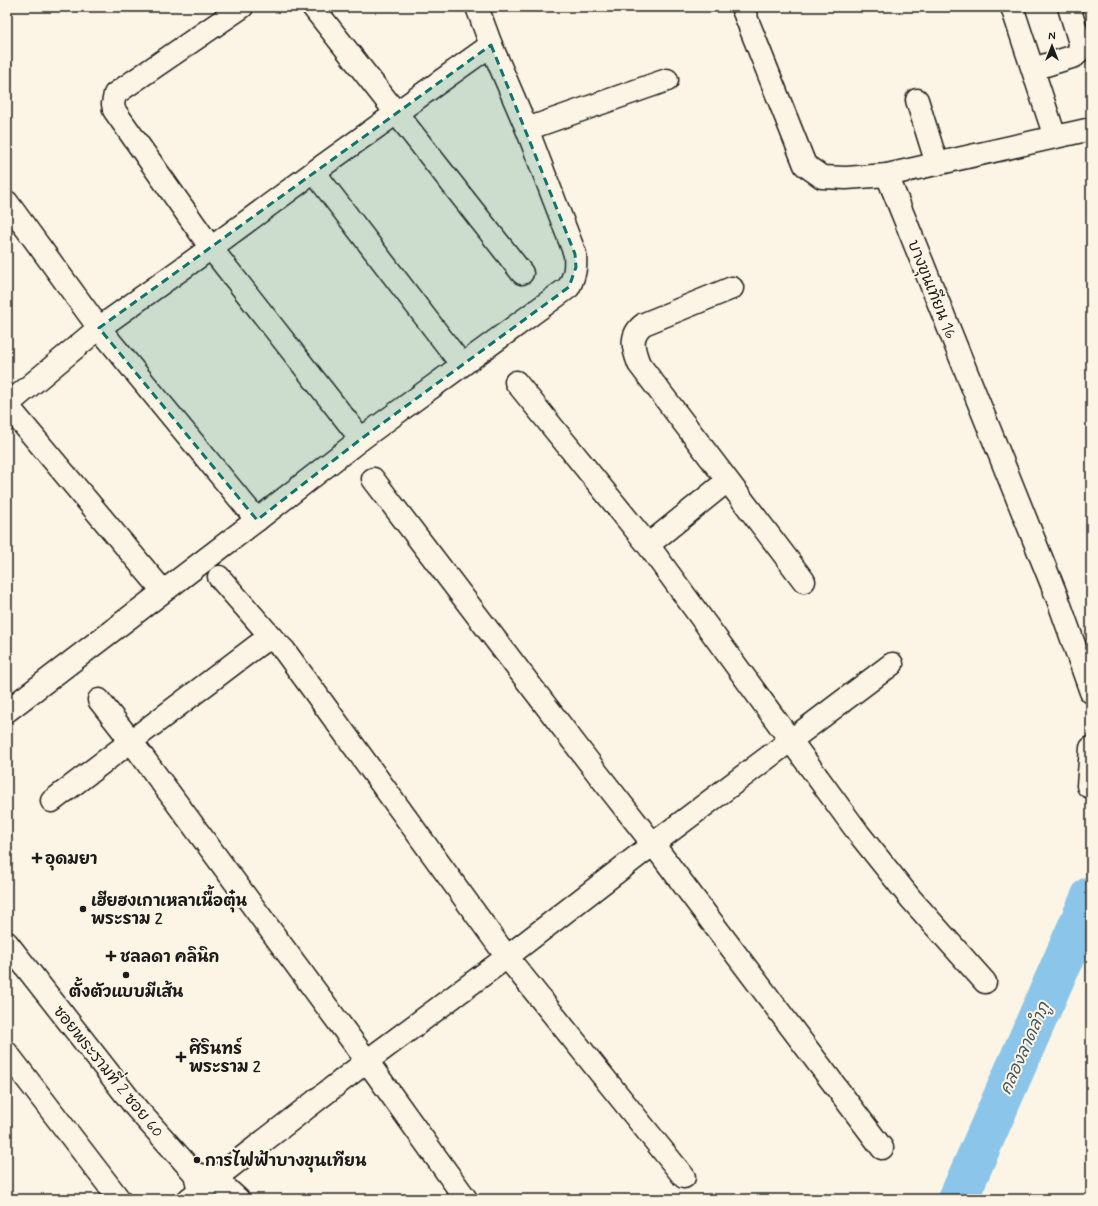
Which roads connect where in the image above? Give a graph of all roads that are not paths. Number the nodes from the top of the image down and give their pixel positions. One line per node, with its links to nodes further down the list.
1 (242, 7): 19 (street)
2 (313, 7): 11 (street)
3 (477, 7): 7 (street)
4 (742, 7): 17 (street)
5 (1012, 7): 8 (street)
6 (1069, 7): 8 (street)
7 (491, 45): 11 (street); 12 (street)
8 (1033, 69): 14 (street)
9 (667, 80): 12 (street)
10 (917, 100): 15 (street)
11 (396, 114): 16 (street); 20 (street)
12 (527, 129): 23 (street)
13 (1091, 129): 14 (street)
14 (1055, 137): 15 (street)
15 (937, 164): 17 (street)
16 (314, 172): 19 (street); 23 (street)
17 (888, 175): 35 (street, บางขุนเทียน 16)
18 (7, 202): 22 (street)
19 (211, 248): 22 (street); 25 (street)
20 (522, 272)
21 (732, 288): 27 (street)
22 (99, 328): 28 (street); 32 (street)
23 (462, 365): 25 (street)
24 (516, 382): 29 (street)
25 (361, 439): 28 (street)
26 (373, 479): 43 (street)
27 (727, 481): 29 (street); 31 (street)
28 (257, 520): 32 (street)
29 (648, 545): 39 (street)
30 (219, 577): 33 (street)
31 (804, 581)
32 (163, 592): 37 (street)
33 (272, 638): 38 (street); 45 (street)
34 (892, 664): 39 (street)
35 (1091, 692)
36 (99, 700): 38 (street)
37 (7, 711)
38 (131, 741): 42 (street); 48 (street)
39 (791, 741): 43 (street); 46 (street)
40 (1091, 748): 41 (street)
41 (1088, 786)
42 (52, 801)
43 (653, 844): 45 (street); 49 (street)
44 (7, 943): 51 (street, ซอยพระรามที่ 2 ซอย 60)
45 (507, 957): 48 (street); 50 (street)
46 (985, 982)
47 (7, 1053): 52 (street)
48 (367, 1061): 51 (street); 54 (street)
49 (882, 1148)
50 (684, 1177)
51 (201, 1188): 53 (street, ซอยพระรามที่ 2 ซอย 60)
52 (118, 1199)
53 (238, 1199)
54 (466, 1199)

